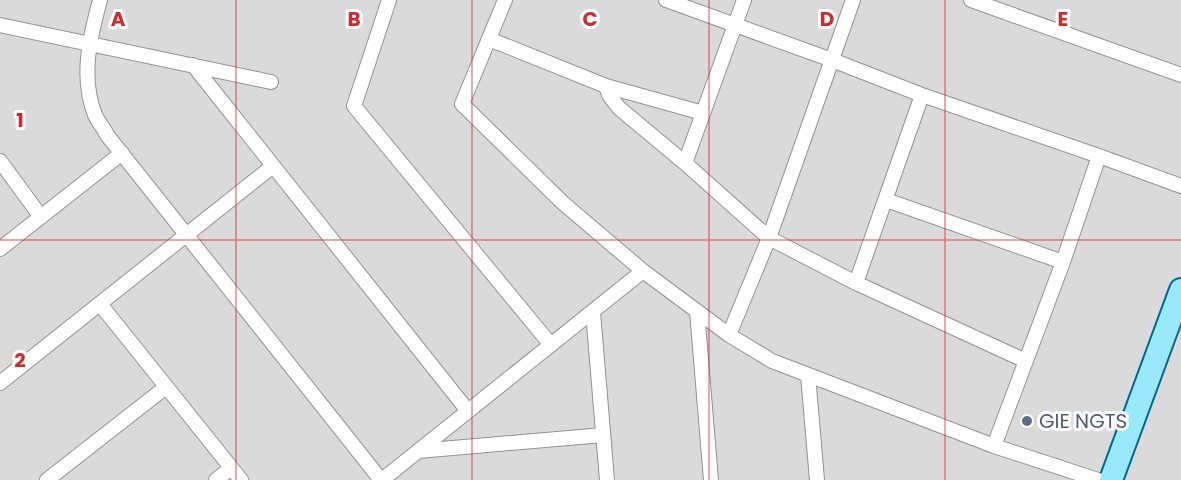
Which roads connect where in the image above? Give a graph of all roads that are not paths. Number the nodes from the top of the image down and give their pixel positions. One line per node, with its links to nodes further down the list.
1 (100, 0): 11 (street)
2 (389, 0): 38 (street)
3 (505, 0): 10 (street)
4 (666, 0): 9 (street)
5 (744, 0): 9 (street)
6 (853, 0): 12 (street)
7 (971, 0): 14 (street)
8 (0, 25): 11 (street)
9 (735, 25): 12 (street); 18 (street)
10 (489, 39): 16 (street); 31 (street)
11 (90, 44): 13 (street); 19 (street)
12 (832, 60): 17 (street); 28 (street)
13 (193, 65): 15 (street); 23 (street)
14 (1181, 75)
15 (271, 82)
16 (606, 86): 18 (street); 22 (street)
17 (922, 95): 20 (street); 25 (street)
18 (704, 113): 22 (street)
19 (122, 153): 26 (street); 27 (street)
20 (1099, 156): 24 (street); 30 (street)
21 (0, 161): 26 (street)
22 (685, 164): 28 (street)
23 (273, 166): 27 (street); 43 (street)
24 (1181, 186)
25 (886, 200): 30 (street); 32 (street)
26 (41, 217): 29 (street)
27 (187, 234): 34 (street); 51 (street)
28 (769, 238): 32 (street); 37 (street)
29 (0, 249)
30 (1063, 262): 39 (street)
31 (643, 271): 35 (street); 36 (street)
32 (856, 283): 39 (street)
33 (1181, 290): 56 (main road)
34 (100, 304): 41 (street); 42 (street)
35 (697, 311): 37 (street); 53 (street)
36 (593, 312): 38 (street); 44 (street)
37 (729, 335): 40 (street)
38 (550, 345): 43 (street)
39 (1026, 361): 45 (street)
40 (808, 375): 45 (street); 54 (street)
41 (0, 383)
42 (166, 387): 47 (street); 48 (street)
43 (468, 411): 46 (street)
44 (603, 435): 46 (street); 52 (street)
45 (994, 446): 55 (street)
46 (418, 452): 51 (street)
47 (231, 468): 49 (street); 50 (street)
48 (46, 480)
49 (216, 480)
50 (241, 480)
51 (382, 480)
52 (607, 480)
53 (711, 480)
54 (817, 480)
55 (1098, 480)
56 (1111, 480)

